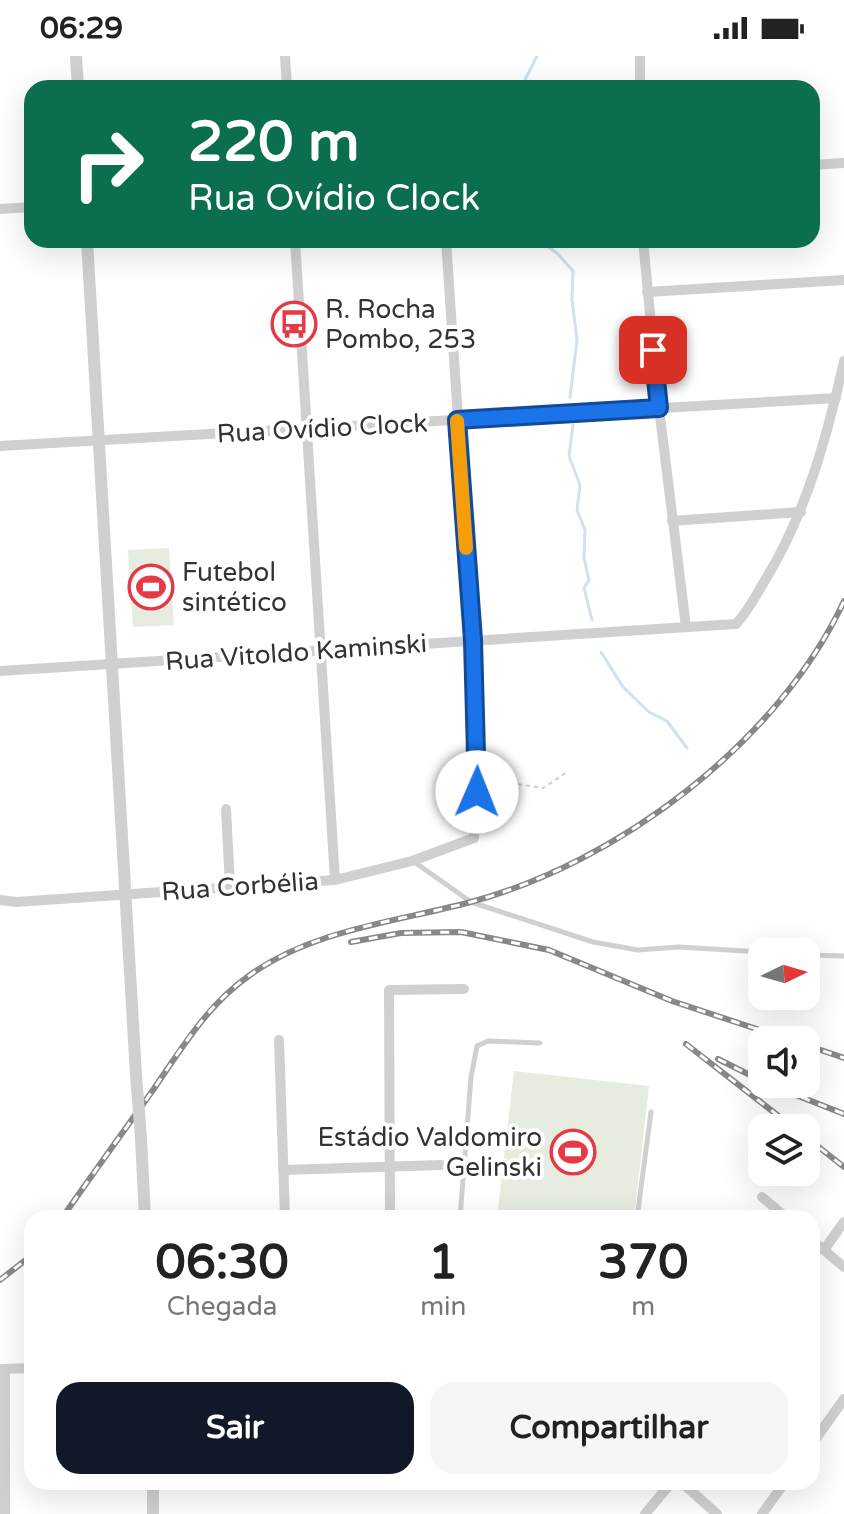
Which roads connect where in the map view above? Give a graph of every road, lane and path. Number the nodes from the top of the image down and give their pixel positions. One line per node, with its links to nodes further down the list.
1 (76, 56): 4 (street)
2 (285, 56): 5 (street)
3 (640, 56): 6 (street)
4 (78, 80)
5 (286, 80)
6 (640, 80)
7 (844, 163): 8 (street)
8 (820, 164)
9 (24, 208): 10 (street)
10 (0, 209)
11 (87, 248): 22 (street)
12 (296, 248): 21 (street)
13 (446, 248): 20 (street)
14 (644, 248): 16 (street)
15 (844, 280): 16 (street)
16 (647, 292): 19 (street)
17 (844, 361): 18 (street)
18 (836, 398): 19 (street, Rua Ovídio Clock); 24 (street)
19 (659, 408): 20 (street, Rua Ovídio Clock); 25 (street)
20 (457, 420): 21 (street, Rua Ovídio Clock); 27 (street)
21 (307, 429): 22 (street, Rua Ovídio Clock); 28 (street)
22 (98, 441): 23 (street, Rua Ovídio Clock); 29 (street)
23 (0, 446)
24 (801, 512): 25 (street); 26 (street, Rua Vitoldo Kaminski)
25 (672, 521): 26 (street)
26 (686, 627): 27 (street, Rua Vitoldo Kaminski)
27 (473, 640): 28 (street, Rua Vitoldo Kaminski); 31 (street)
28 (324, 650): 29 (street, Rua Vitoldo Kaminski); 35 (street)
29 (112, 663): 30 (street, Rua Vitoldo Kaminski); 37 (street)
30 (0, 671)
31 (478, 769): 32 (path); 34 (street, Rua Corbélia)
32 (567, 772)
33 (226, 809): 36 (street)
34 (412, 861): 35 (street, Rua Corbélia); 39 (lane)
35 (335, 880): 36 (street, Rua Corbélia)
36 (230, 886): 37 (street, Rua Corbélia)
37 (125, 894): 38 (street, Rua Corbélia); 50 (street, bridge)
38 (0, 900)
39 (748, 951)
40 (820, 955): 41 (lane)
41 (844, 956)
42 (464, 989): 47 (street)
43 (279, 1040): 48 (street)
44 (540, 1043): 53 (lane)
45 (651, 1112): 54 (lane)
46 (441, 1165): 47 (street)
47 (390, 1166): 48 (street); 52 (street)
48 (283, 1170): 51 (street)
49 (762, 1197): 55 (street)
50 (145, 1210)
51 (285, 1210)
52 (390, 1210)
53 (461, 1210)
54 (638, 1210)
55 (777, 1210)
56 (844, 1222): 58 (street)
57 (820, 1247): 58 (street)
58 (824, 1250): 59 (street)
59 (844, 1267)
60 (24, 1368): 61 (street)
61 (3, 1369): 68 (street)
62 (844, 1399): 63 (street)
63 (820, 1433)
64 (153, 1490): 69 (street)
65 (665, 1490): 70 (street)
66 (690, 1490): 71 (street)
67 (779, 1490): 72 (street)
68 (5, 1514)
69 (153, 1514)
70 (645, 1514)
71 (717, 1514)
72 (762, 1514)

